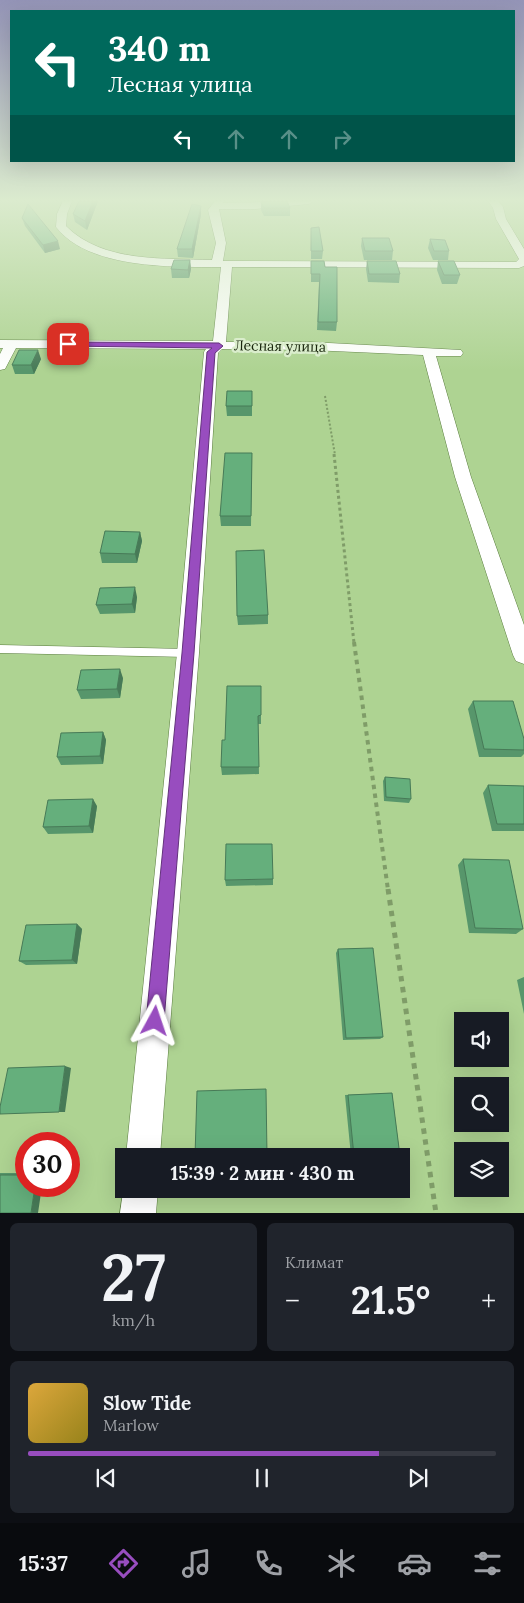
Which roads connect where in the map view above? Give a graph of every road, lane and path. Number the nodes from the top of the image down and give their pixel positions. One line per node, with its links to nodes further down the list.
1 (124, 258): 4 (street)
2 (222, 258): 4 (street)
3 (524, 259): 4 (street)
4 (222, 264): 6 (street)
5 (6, 344): 6 (street, Лесная улица); 9 (street)
6 (219, 346): 7 (street, Лесная улица); 12 (street)
7 (428, 351): 8 (street, Лесная улица); 13 (street)
8 (456, 353)
9 (0, 366)
10 (324, 396): 17 (path)
11 (0, 649): 12 (lane)
12 (188, 653): 14 (street)
13 (524, 655)
14 (144, 1148)
15 (139, 1198): 16 (street)
16 (138, 1213)
17 (436, 1213)

